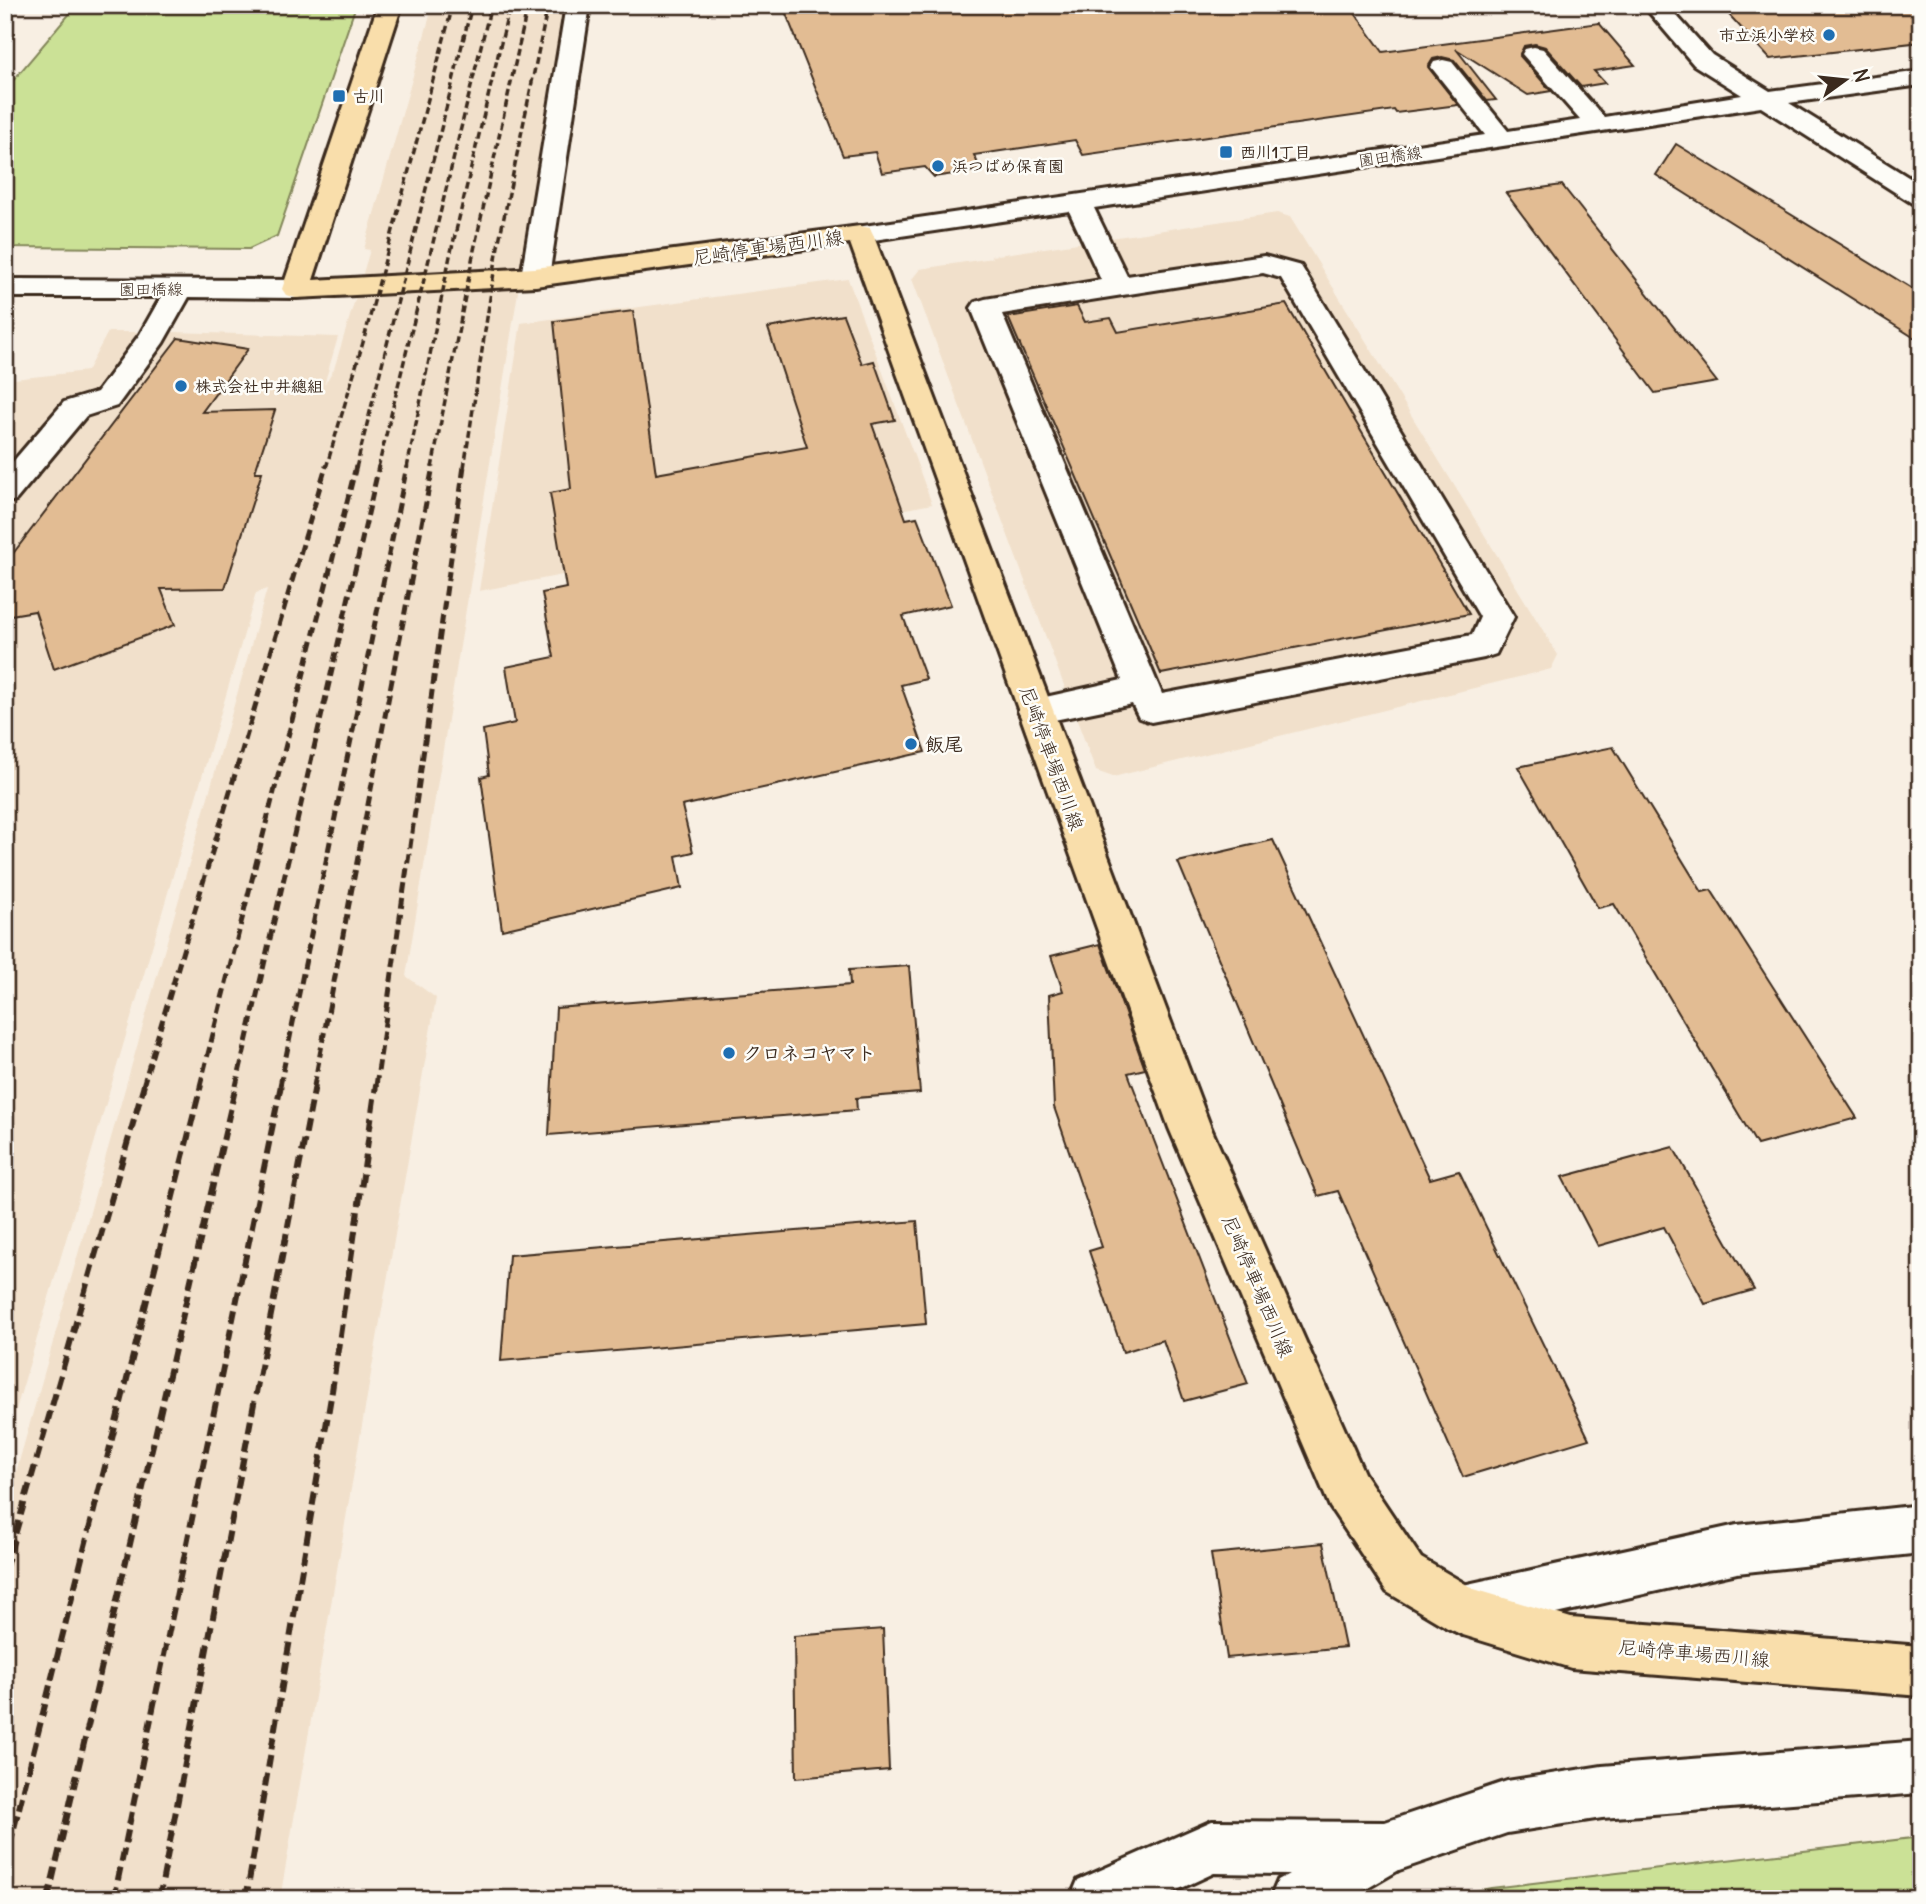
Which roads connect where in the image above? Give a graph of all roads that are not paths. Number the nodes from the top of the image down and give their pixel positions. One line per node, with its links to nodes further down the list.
1 (390, 5): 17 (main road)
2 (578, 5): 13 (street)
3 (1654, 5): 7 (street)
4 (1534, 54): 8 (street)
5 (1443, 67): 9 (street)
6 (1921, 78): 7 (street, 園田橋線)
7 (1764, 99): 8 (street, 園田橋線); 10 (street)
8 (1598, 125): 9 (street, 園田橋線)
9 (1502, 140): 11 (street, 園田橋線)
10 (1921, 197)
11 (1078, 202): 12 (street, 園田橋線); 14 (street)
12 (860, 234): 13 (main road, 尼崎停車場西川線); 20 (main road, 尼崎停車場西川線)
13 (535, 277): 17 (main road, 尼崎停車場西川線)
14 (1118, 286): 19 (street); 19 (street)
15 (5, 288): 16 (street, 園田橋線)
16 (179, 289): 17 (street, 園田橋線); 18 (street)
17 (296, 289)
18 (5, 492)
19 (1143, 689): 20 (street)
20 (1035, 711): 22 (main road, 尼崎停車場西川線)
21 (1921, 1530): 22 (street)
22 (1463, 1610): 23 (main road, 尼崎停車場西川線)
23 (1921, 1671)
24 (1921, 1767): 25 (street)
25 (1386, 1848): 26 (street); 27 (street)
26 (1097, 1899)
27 (1297, 1899)

